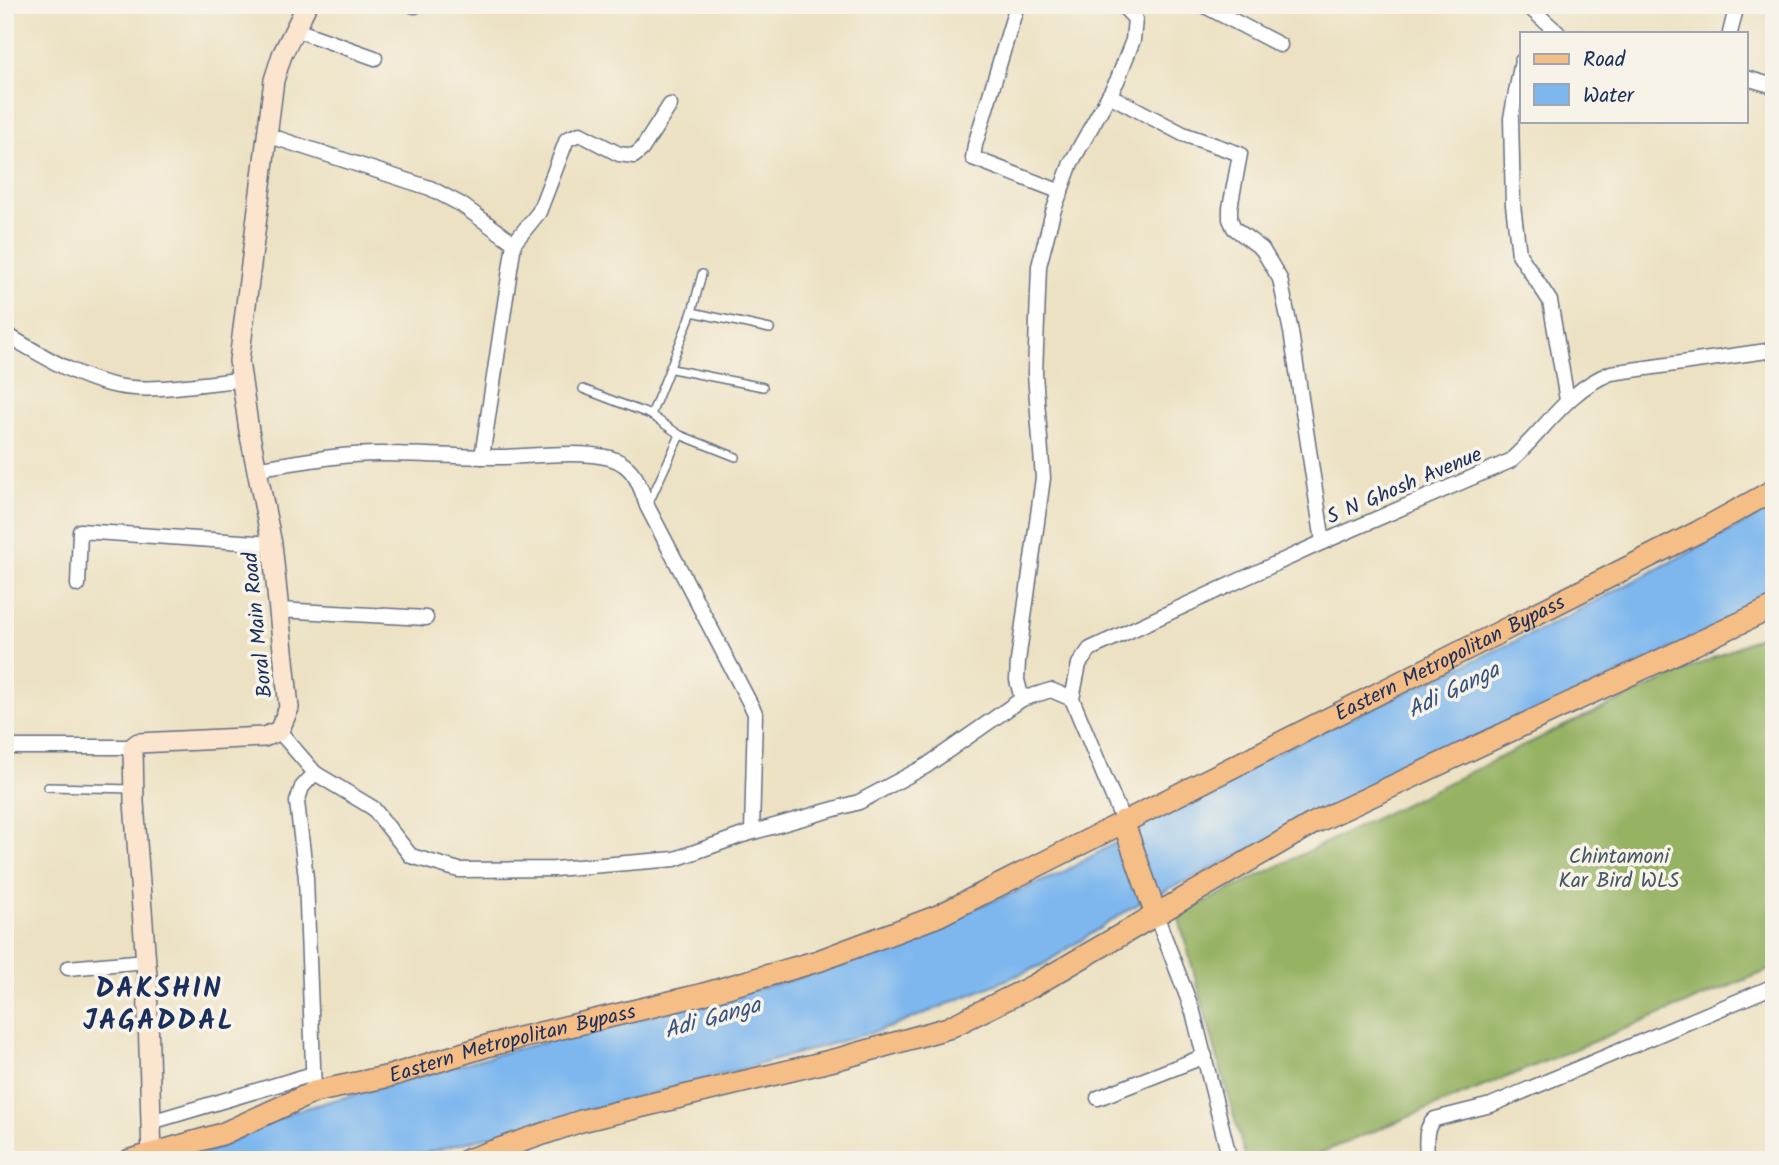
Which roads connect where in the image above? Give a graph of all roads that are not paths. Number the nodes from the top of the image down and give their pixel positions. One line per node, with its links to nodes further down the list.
1 (307, 5): 8 (main road, Boral Main Road)
2 (1017, 5): 19 (street)
3 (1122, 5): 7 (street)
4 (1203, 5): 11 (street)
5 (1527, 5): 9 (street)
6 (1737, 5): 10 (street)
7 (1138, 12): 16 (street)
8 (294, 29): 12 (street); 18 (main road, Boral Main Road)
9 (1558, 32)
10 (1730, 32)
11 (1280, 45)
12 (374, 58)
13 (1520, 71): 30 (street)
14 (1748, 79): 15 (street)
15 (1774, 86)
16 (1110, 95): 19 (street); 38 (street)
17 (670, 105): 20 (street)
18 (267, 135): 20 (street); 27 (main road, Boral Main Road)
19 (1061, 192): 44 (street)
20 (514, 243): 33 (street)
21 (702, 274): 22 (lane)
22 (692, 312): 23 (lane); 26 (lane)
23 (770, 328)
24 (5, 334): 27 (street)
25 (1774, 350): 30 (street, S N Ghosh Avenue)
26 (672, 369): 28 (lane); 31 (lane)
27 (241, 380): 35 (main road, Boral Main Road)
28 (762, 387)
29 (583, 389): 31 (lane)
30 (1567, 400): 38 (street, S N Ghosh Avenue)
31 (651, 415): 32 (lane)
32 (680, 435): 34 (lane); 37 (lane)
33 (481, 457): 35 (street); 37 (street)
34 (736, 457)
35 (259, 468): 39 (main road, Boral Main Road)
36 (1774, 491): 52 (main road, Eastern Metropolitan Bypass)
37 (647, 506): 53 (street)
38 (1323, 542): 45 (street, S N Ghosh Avenue)
39 (272, 544): 40 (street); 42 (main road, Boral Main Road)
40 (78, 585)
41 (1774, 607): 54 (main road)
42 (279, 610): 43 (street); 46 (main road, Boral Main Road)
43 (426, 618)
44 (1022, 699): 45 (street); 53 (street)
45 (1072, 699): 52 (street)
46 (279, 731): 48 (main road); 49 (street)
47 (5, 747): 48 (street)
48 (133, 747): 51 (main road)
49 (315, 773): 53 (street); 59 (street)
50 (48, 787): 51 (lane)
51 (134, 789): 55 (main road)
52 (1123, 821): 54 (main road); 59 (main road, Eastern Metropolitan Bypass)
53 (752, 832)
54 (1156, 915): 58 (street); 64 (main road)
55 (146, 961): 56 (street); 61 (main road)
56 (68, 968)
57 (1774, 986): 66 (street)
58 (1205, 1056): 60 (street); 65 (street)
59 (314, 1083): 61 (street); 62 (main road, Eastern Metropolitan Bypass)
60 (1098, 1098)
61 (151, 1122): 62 (main road)
62 (152, 1156): 63 (main road, Eastern Metropolitan Bypass)
63 (130, 1160)
64 (467, 1160)
65 (1230, 1160)
66 (1427, 1160)

